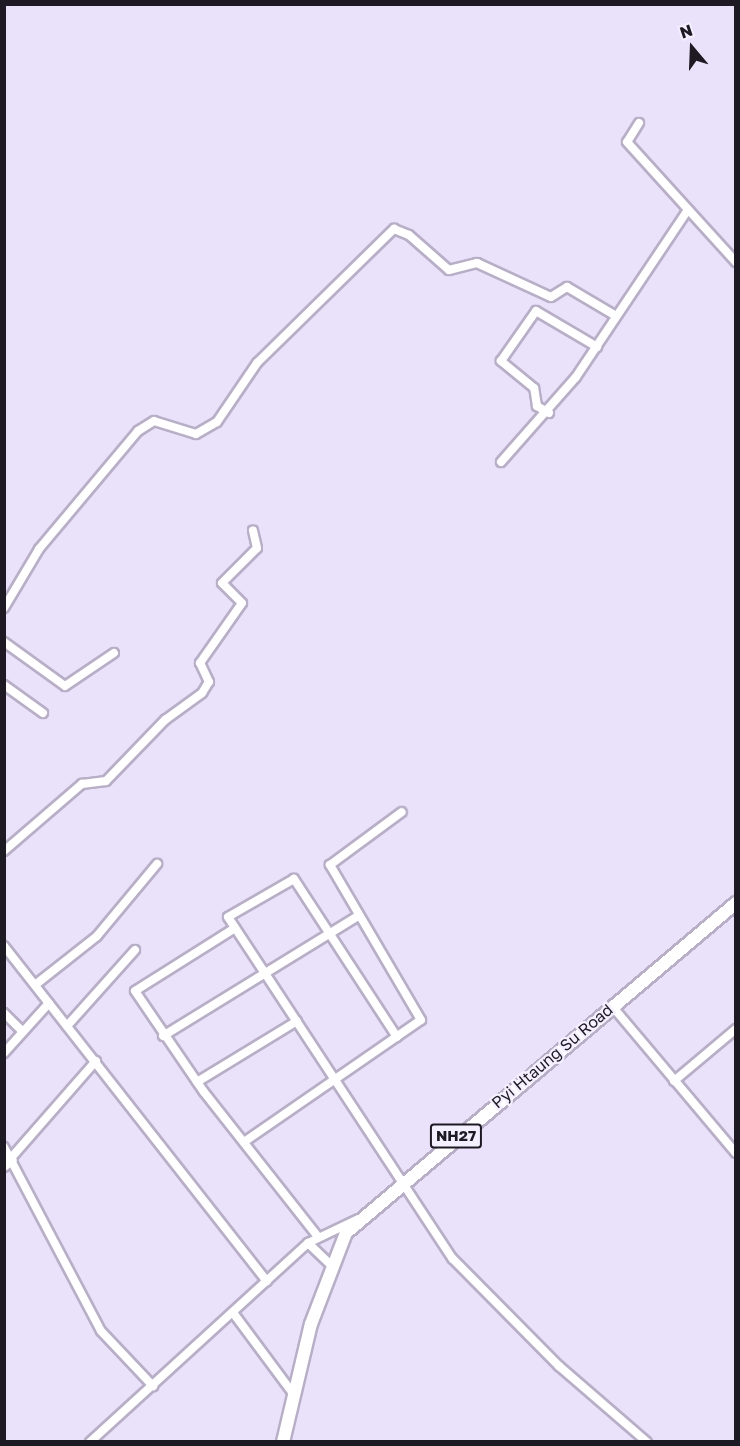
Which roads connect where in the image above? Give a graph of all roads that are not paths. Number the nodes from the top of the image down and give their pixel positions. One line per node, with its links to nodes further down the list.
1 (639, 123): 2 (street)
2 (687, 210): 3 (street); 4 (street)
3 (735, 262)
4 (616, 316): 5 (street); 9 (street)
5 (597, 347): 6 (street); 6 (street)
6 (549, 413): 7 (street)
7 (501, 462)
8 (253, 530): 15 (street)
9 (5, 606)
10 (4, 642): 11 (street)
11 (114, 653)
12 (4, 685): 13 (street)
13 (43, 713)
14 (402, 812): 18 (street)
15 (4, 851)
16 (157, 864): 24 (street)
17 (735, 903): 26 (highway, Pyi Htaung Su Road / NH27)
18 (358, 916): 20 (street); 33 (street)
19 (235, 928): 20 (street); 23 (street); 32 (street)
20 (330, 934): 23 (street); 33 (street)
21 (4, 946): 24 (street)
22 (135, 950): 29 (street)
23 (265, 972): 28 (street); 32 (street)
24 (35, 985): 25 (street)
25 (49, 1004): 29 (street); 31 (street)
26 (612, 1006): 37 (street); 44 (highway, Pyi Htaung Su Road / NH27)
27 (4, 1013): 31 (street)
28 (297, 1021): 36 (street); 38 (street)
29 (67, 1026): 35 (street)
30 (735, 1029): 37 (street)
31 (22, 1030): 34 (street)
32 (163, 1036): 38 (street)
33 (397, 1037): 36 (street)
34 (4, 1053)
35 (96, 1061): 42 (street); 49 (street)
36 (335, 1080): 39 (street); 44 (street)
37 (674, 1081): 41 (street)
38 (197, 1082): 39 (street)
39 (244, 1142): 46 (street)
40 (4, 1147): 42 (street)
41 (735, 1153)
42 (12, 1159): 43 (street); 51 (street)
43 (4, 1167)
44 (399, 1184): 45 (highway, Pyi Htaung Su Road / NH27); 55 (street)
45 (359, 1218): 46 (street); 48 (highway, Pyi Htaung Su Road / NH27)
46 (318, 1237): 47 (street)
47 (308, 1243): 48 (street); 49 (street)
48 (332, 1265): 52 (highway, Pyi Htaung Su Road / NH27)
49 (267, 1281): 50 (street)
50 (234, 1314): 51 (street); 52 (street)
51 (153, 1386): 53 (street)
52 (295, 1396): 54 (highway, Pyi Htaung Su Road / NH27)
53 (90, 1442)
54 (283, 1442)
55 (647, 1442)

